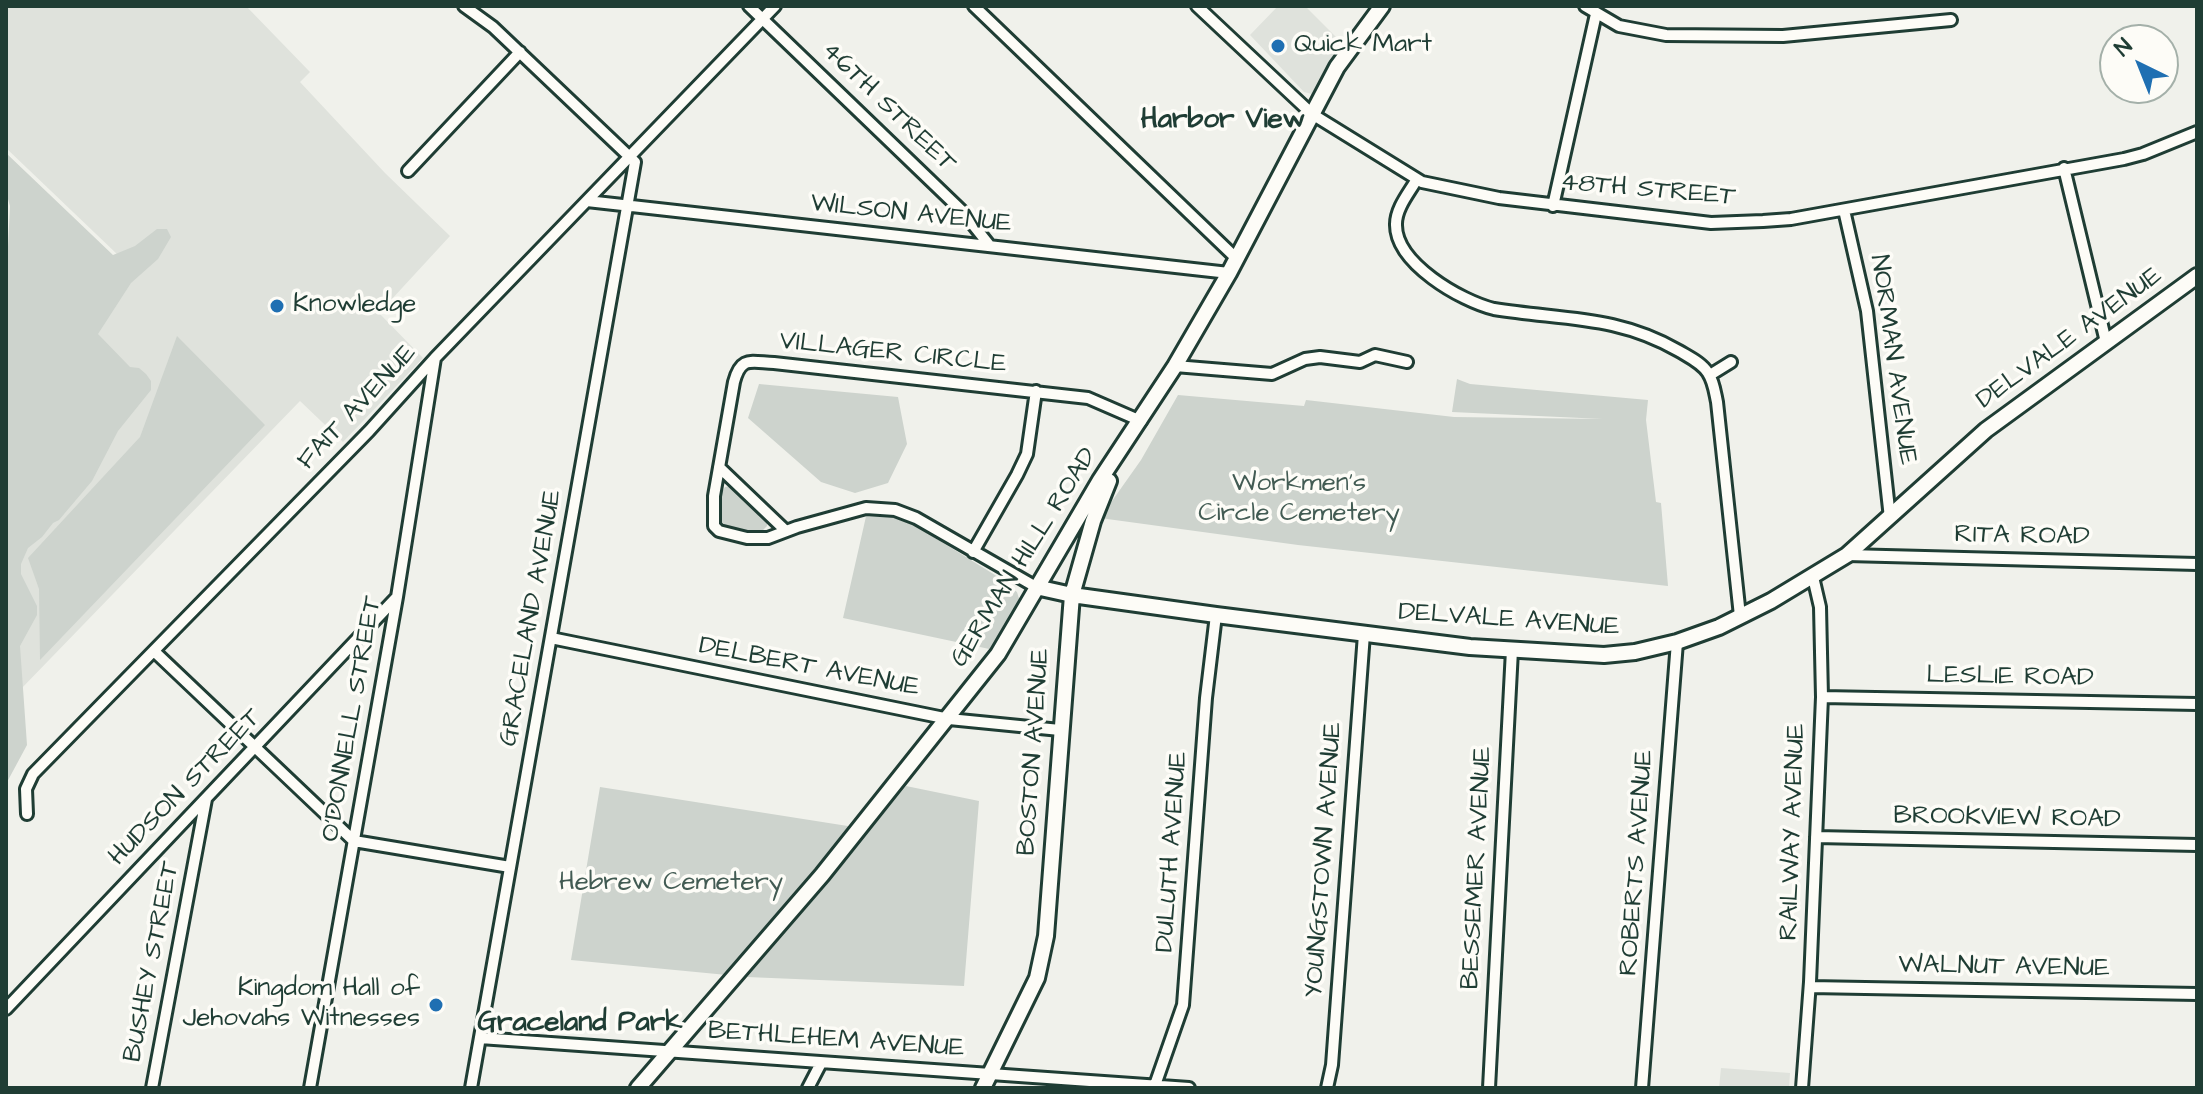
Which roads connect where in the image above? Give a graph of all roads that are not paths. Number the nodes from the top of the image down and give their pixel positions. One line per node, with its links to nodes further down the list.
1 (464, 6): 11 (street)
2 (749, 6): 9 (street, 46TH STREET)
3 (775, 6): 9 (street, FAIT AVENUE)
4 (974, 6): 23 (street)
5 (1197, 6): 12 (street, 48TH STREET)
6 (1382, 6): 12 (street, GERMAN HILL ROAD)
7 (1585, 6): 8 (street)
8 (1596, 14): 10 (street); 20 (street)
9 (763, 19): 14 (street, FAIT AVENUE); 22 (street, 46TH STREET)
10 (1951, 20)
11 (520, 52): 14 (street); 16 (street)
12 (1312, 114): 17 (street, 48TH STREET); 23 (street, GERMAN HILL ROAD)
13 (2197, 132): 15 (street, 48TH STREET)
14 (630, 158): 18 (street, FAIT AVENUE); 19 (street, GRACELAND AVENUE)
15 (2064, 168): 21 (street, 48TH STREET); 26 (street)
16 (408, 171)
17 (1417, 179): 20 (street, 48TH STREET); 31 (street)
18 (587, 201): 19 (street, WILSON AVENUE); 27 (street, FAIT AVENUE)
19 (627, 205): 22 (street, WILSON AVENUE); 47 (street, GRACELAND AVENUE)
20 (1553, 206): 21 (street, 48TH STREET)
21 (1844, 210): 35 (street, NORMAN AVENUE)
22 (990, 246): 24 (street, WILSON AVENUE)
23 (1237, 259): 24 (street, GERMAN HILL ROAD)
24 (1229, 273): 30 (street, GERMAN HILL ROAD)
25 (2197, 276): 26 (street, DELVALE AVENUE)
26 (2106, 342): 35 (street, DELVALE AVENUE)
27 (435, 358): 43 (street, O'DONNELL STREET); 50 (street, FAIT AVENUE)
28 (1407, 362): 30 (street)
29 (1731, 362): 31 (street)
30 (1175, 366): 33 (street, GERMAN HILL ROAD)
31 (1710, 375): 45 (street)
32 (1036, 391): 33 (street, VILLAGER CIRCLE); 34 (street, VILLAGER CIRCLE); 37 (street)
33 (1141, 421): 41 (street, GERMAN HILL ROAD); 42 (street, BOSTON AVENUE)
34 (719, 467): 36 (street); 36 (street, VILLAGER CIRCLE)
35 (1890, 518): 38 (street, DELVALE AVENUE)
36 (786, 531): 37 (street, VILLAGER CIRCLE)
37 (973, 552): 41 (street, VILLAGER CIRCLE)
38 (1847, 555): 39 (street, RITA ROAD); 40 (street, DELVALE AVENUE)
39 (2197, 564)
40 (1813, 577): 45 (street, DELVALE AVENUE); 51 (street, RAILWAY AVENUE)
41 (1036, 587): 42 (street, DELVALE AVENUE); 53 (street, GERMAN HILL ROAD)
42 (1072, 595): 44 (street, DELVALE AVENUE); 54 (street, BOSTON AVENUE)
43 (397, 597): 55 (street, HUDSON STREET); 59 (street, O'DONNELL STREET)
44 (1216, 615): 46 (street, DELVALE AVENUE); 69 (street, DULUTH AVENUE)
45 (1740, 616): 48 (street, DELVALE AVENUE)
46 (1364, 634): 49 (street, DELVALE AVENUE); 77 (street, YOUNGSTOWN AVENUE)
47 (551, 638): 53 (street, DELBERT AVENUE); 61 (street, GRACELAND AVENUE)
48 (1677, 642): 49 (street, DELVALE AVENUE); 79 (street, ROBERTS AVENUE)
49 (1512, 650): 78 (street, BESSEMER AVENUE)
50 (154, 651): 55 (street); 57 (street, FAIT AVENUE)
51 (1822, 697): 52 (street, LESLIE ROAD); 58 (street, RAILWAY AVENUE)
52 (2197, 704)
53 (949, 719): 54 (street, DELBERT AVENUE); 66 (street, GERMAN HILL ROAD)
54 (1060, 730): 68 (street, BOSTON AVENUE)
55 (254, 748): 56 (street, HUDSON STREET); 59 (street)
56 (206, 798): 64 (street, HUDSON STREET); 70 (street, BUSHEY STREET)
57 (27, 814)
58 (1816, 837): 60 (street, BROOKVIEW ROAD); 62 (street, RAILWAY AVENUE)
59 (354, 841): 61 (street); 71 (street, O'DONNELL STREET)
60 (2197, 845)
61 (510, 867): 65 (street, GRACELAND AVENUE)
62 (1810, 987): 63 (street, WALNUT AVENUE); 80 (street, RAILWAY AVENUE)
63 (2197, 994)
64 (6, 1009)
65 (480, 1038): 66 (street, BETHLEHEM AVENUE); 72 (street, GRACELAND AVENUE)
66 (670, 1051): 67 (street, BETHLEHEM AVENUE); 73 (street, GERMAN HILL ROAD)
67 (821, 1063): 68 (street, BETHLEHEM AVENUE); 74 (street)
68 (990, 1073): 69 (street, BETHLEHEM AVENUE); 75 (street, BOSTON AVENUE)
69 (1155, 1087): 76 (street, BETHLEHEM AVENUE)
70 (152, 1088)
71 (310, 1088)
72 (471, 1088)
73 (638, 1088)
74 (808, 1088)
75 (983, 1088)
76 (1189, 1088)
77 (1327, 1088)
78 (1489, 1088)
79 (1642, 1088)
80 (1802, 1088)

